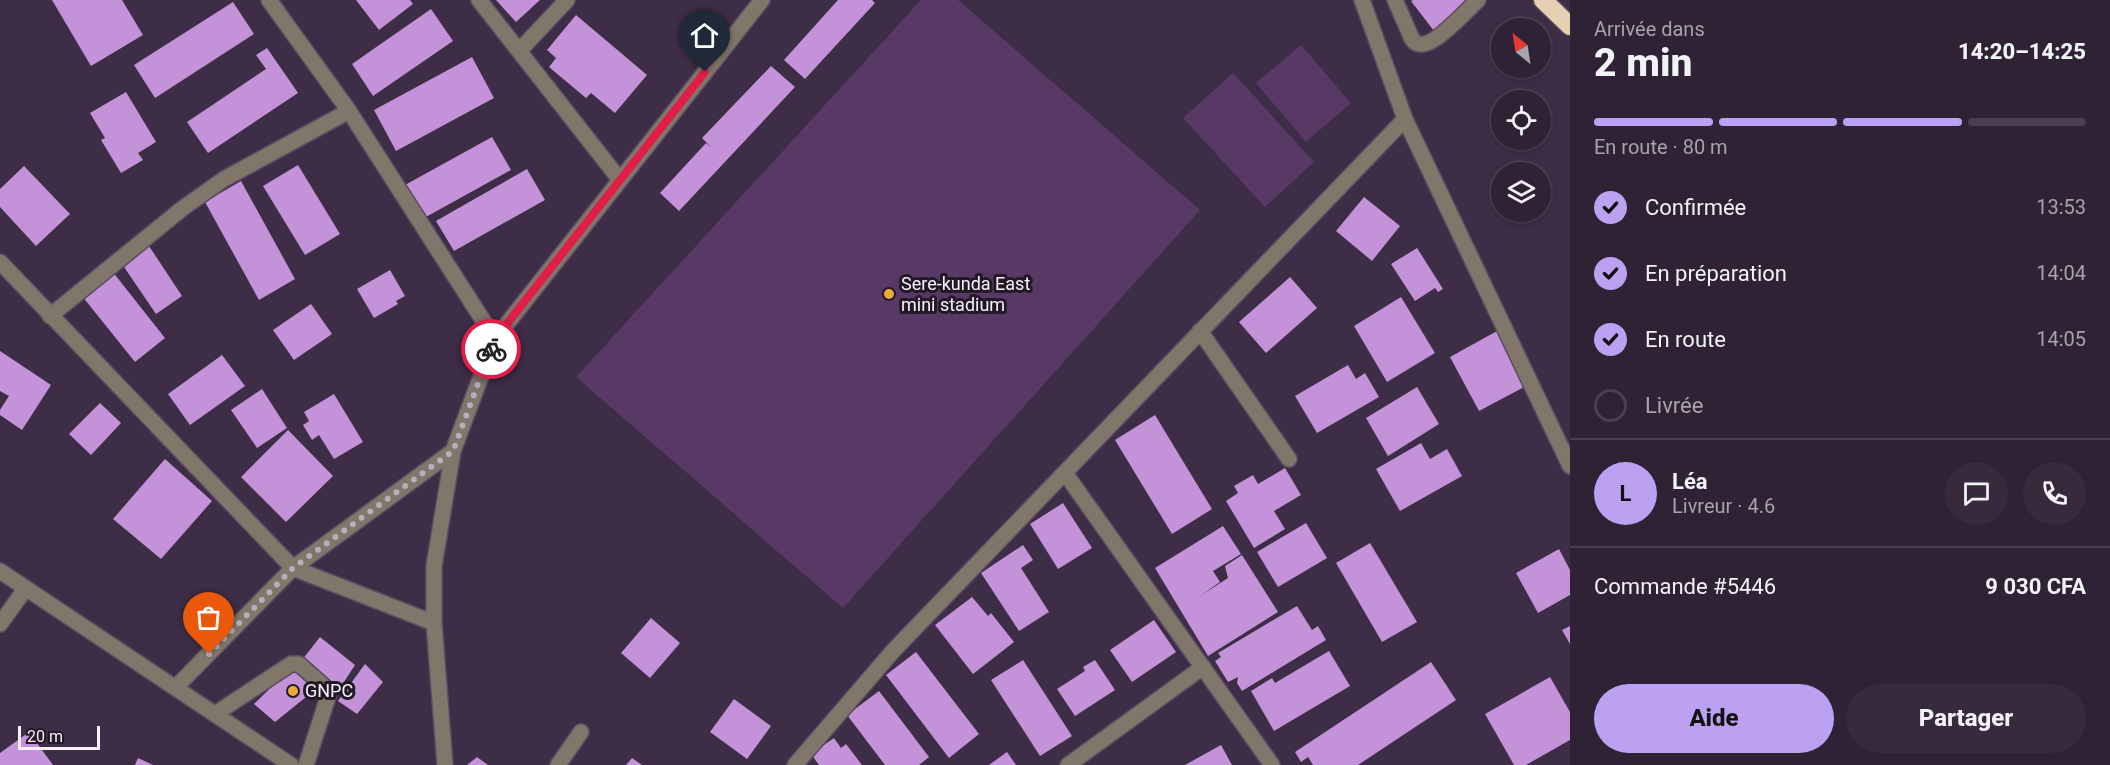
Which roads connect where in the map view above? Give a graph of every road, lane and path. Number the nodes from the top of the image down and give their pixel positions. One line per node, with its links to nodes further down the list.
1 (269, 0): 11 (street)
2 (479, 0): 10 (street)
3 (567, 0): 10 (street)
4 (762, 0): 13 (street)
5 (1362, 0): 12 (street)
6 (1395, 0): 7 (street)
7 (1478, 0)
8 (1544, 0): 9 (highway)
9 (1570, 26)
10 (519, 51): 13 (street)
11 (350, 111): 15 (street); 17 (street)
12 (1406, 119): 16 (street); 20 (street)
13 (620, 180): 17 (street)
14 (0, 262): 15 (street)
15 (50, 316): 22 (street)
16 (1200, 331): 19 (street); 21 (street)
17 (495, 339): 18 (street)
18 (453, 451): 22 (street); 25 (street)
19 (1289, 459)
20 (1570, 466)
21 (1065, 473): 27 (street); 35 (street)
22 (293, 568): 25 (street); 28 (street)
23 (0, 571): 24 (street)
24 (26, 588): 26 (street); 28 (street)
25 (434, 623): 33 (street)
26 (0, 624)
27 (1203, 667): 36 (street); 37 (street)
28 (175, 688): 29 (street)
29 (215, 714): 31 (street); 32 (street)
30 (581, 732): 34 (street)
31 (291, 765)
32 (306, 765)
33 (445, 765)
34 (558, 765)
35 (795, 765)
36 (1068, 765)
37 (1272, 765)

